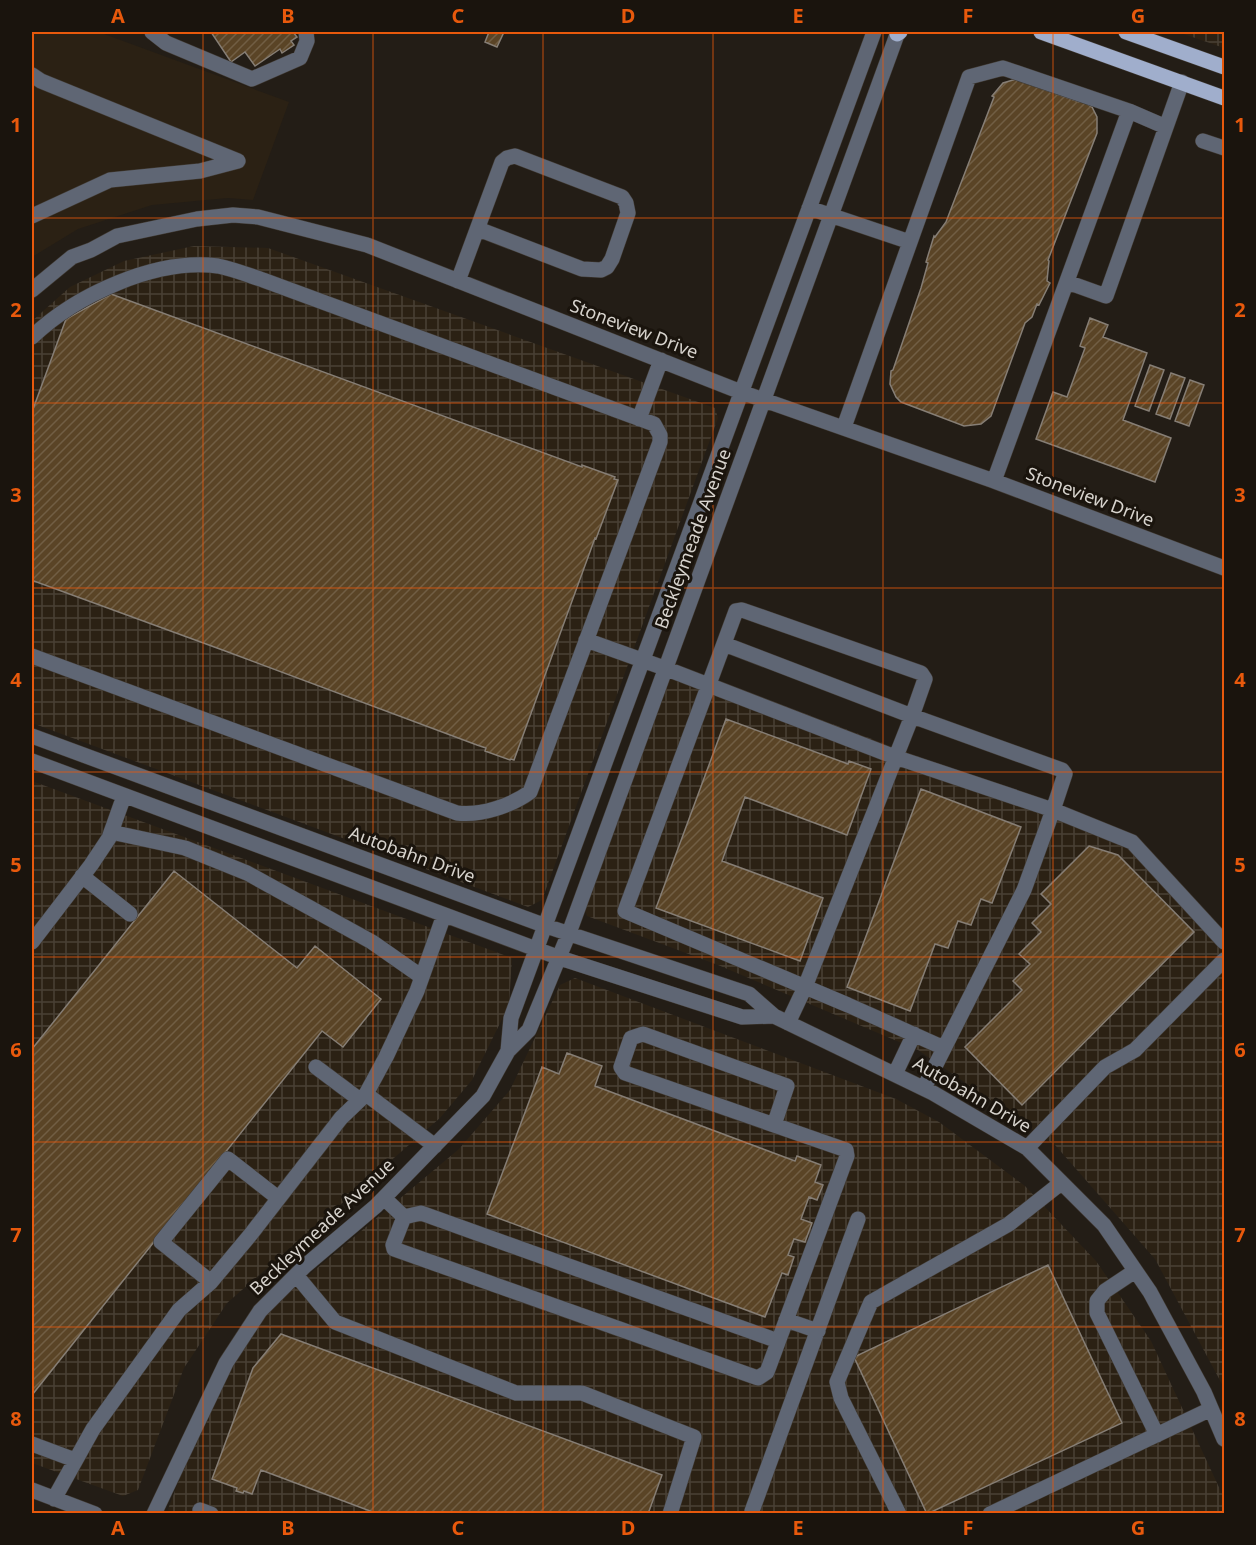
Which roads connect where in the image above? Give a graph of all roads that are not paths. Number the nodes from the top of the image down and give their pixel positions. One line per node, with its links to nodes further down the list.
1 (152, 32): 2 (street)
2 (306, 32)
3 (874, 32): 15 (street, Beckleymeade Avenue)
4 (898, 32): 17 (street, Beckleymeade Avenue)
5 (1041, 32): 9 (main road)
6 (1126, 32): 7 (main road)
7 (1224, 67)
8 (32, 75): 16 (street)
9 (1182, 82): 10 (main road); 12 (street)
10 (1224, 98)
11 (1129, 111): 12 (street); 19 (street); 21 (street)
12 (1166, 127): 21 (street)
13 (1203, 141): 14 (street)
14 (1224, 148)
15 (809, 208): 17 (street); 25 (street, Beckleymeade Avenue)
16 (32, 216)
17 (832, 216): 19 (street); 26 (street, Beckleymeade Avenue)
18 (478, 229): 18 (street); 20 (street)
19 (910, 242): 28 (street)
20 (458, 281): 22 (street, Stoneview Drive); 24 (street, Stoneview Drive)
21 (1067, 282): 29 (street)
22 (32, 290)
23 (32, 337): 27 (street)
24 (661, 360): 25 (street, Stoneview Drive); 27 (street)
25 (741, 392): 26 (street, Stoneview Drive); 34 (street, Beckleymeade Avenue)
26 (765, 400): 28 (street, Stoneview Drive); 35 (street, Beckleymeade Avenue)
27 (639, 418): 31 (street)
28 (844, 427): 29 (street, Stoneview Drive)
29 (994, 481): 30 (street, Stoneview Drive)
30 (1224, 568)
31 (586, 640): 33 (street); 34 (street)
32 (724, 644): 36 (street); 37 (street); 37 (street)
33 (32, 656)
34 (643, 660): 35 (street); 47 (street, Beckleymeade Avenue)
35 (667, 669): 36 (street); 48 (street, Beckleymeade Avenue)
36 (709, 685): 39 (street); 55 (street)
37 (912, 716): 39 (street); 42 (street)
38 (32, 736): 47 (street, Autobahn Drive)
39 (895, 757): 42 (street); 55 (street)
40 (32, 761): 41 (street, Autobahn Drive)
41 (124, 796): 43 (street); 46 (street, Autobahn Drive)
42 (1053, 810): 50 (street); 58 (street)
43 (111, 832): 44 (street); 54 (street)
44 (82, 876): 45 (street); 49 (street)
45 (130, 914)
46 (444, 915): 51 (street, Autobahn Drive); 54 (street)
47 (546, 926): 48 (street, Autobahn Drive); 51 (street, Beckleymeade Avenue)
48 (569, 933): 52 (street, Beckleymeade Avenue); 56 (street, Autobahn Drive)
49 (32, 942)
50 (1224, 942)
51 (538, 950): 52 (street, Autobahn Drive); 59 (street, Beckleymeade Avenue)
52 (560, 958): 56 (street, Autobahn Drive); 59 (street, Beckleymeade Avenue)
53 (1224, 960): 66 (street)
54 (422, 977): 63 (street)
55 (805, 987): 56 (street); 57 (street)
56 (781, 1019): 61 (street, Autobahn Drive)
57 (914, 1034): 58 (street); 61 (street)
58 (944, 1048): 62 (street)
59 (508, 1051): 65 (street, Beckleymeade Avenue)
60 (316, 1067): 63 (street)
61 (895, 1074): 62 (street, Autobahn Drive)
62 (924, 1088): 66 (street, Autobahn Drive)
63 (363, 1097): 65 (street); 68 (street)
64 (774, 1125): 64 (street); 75 (street)
65 (435, 1146): 69 (street, Beckleymeade Avenue)
66 (1027, 1148): 67 (street, Autobahn Drive)
67 (1061, 1183): 72 (street, Autobahn Drive); 89 (street)
68 (278, 1198): 74 (street); 74 (street)
69 (384, 1198): 70 (street); 73 (street, Beckleymeade Avenue)
70 (404, 1217): 77 (street); 77 (street)
71 (858, 1219): 76 (street)
72 (1135, 1271): 78 (street, Autobahn Drive); 79 (street)
73 (296, 1275): 87 (street, Beckleymeade Avenue); 88 (street)
74 (211, 1282): 82 (street)
75 (786, 1320): 76 (street); 77 (street)
76 (818, 1331): 85 (street)
77 (778, 1341)
78 (1211, 1409): 79 (street); 80 (street, Autobahn Drive)
79 (1157, 1435): 90 (street)
80 (1224, 1439)
81 (32, 1444): 82 (street)
82 (75, 1460): 84 (street)
83 (32, 1490): 84 (street)
84 (54, 1499): 86 (street)
85 (752, 1511)
86 (95, 1514)
87 (154, 1514)
88 (670, 1514)
89 (899, 1514)
90 (990, 1514)

